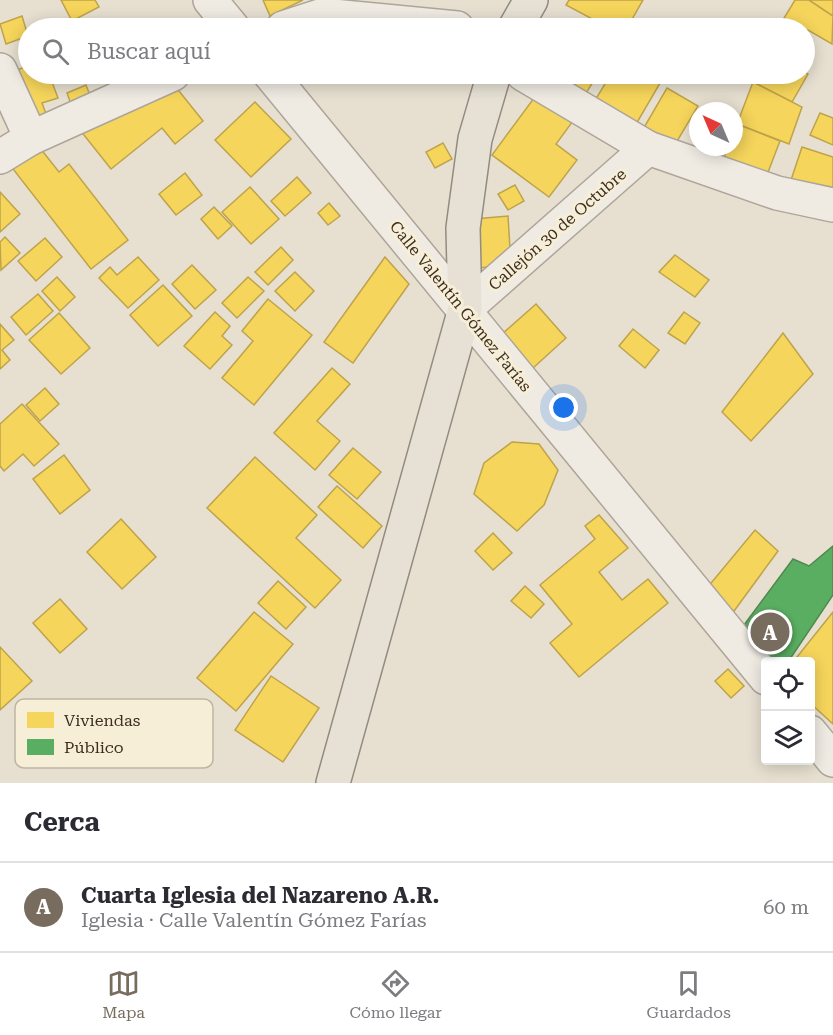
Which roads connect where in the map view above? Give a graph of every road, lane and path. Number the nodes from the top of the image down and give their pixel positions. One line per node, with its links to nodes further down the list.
1 (210, 0): 3 (street)
2 (531, 0): 6 (main road)
3 (225, 18)
4 (313, 18): 5 (street)
5 (420, 18)
6 (521, 18)
7 (0, 70): 12 (street)
8 (151, 84): 12 (street)
9 (278, 84): 16 (street, Calle Valentín Gómez Farías)
10 (491, 84): 16 (main road)
11 (540, 84): 13 (street)
12 (31, 138): 14 (street)
13 (648, 148): 15 (street); 16 (street, Callejón 30 de Octubre)
14 (0, 157)
15 (833, 205)
16 (465, 309): 17 (street, Calle Valentín Gómez Farías); 20 (main road)
17 (761, 673)
18 (815, 738): 19 (street)
19 (833, 760)
20 (333, 783)

